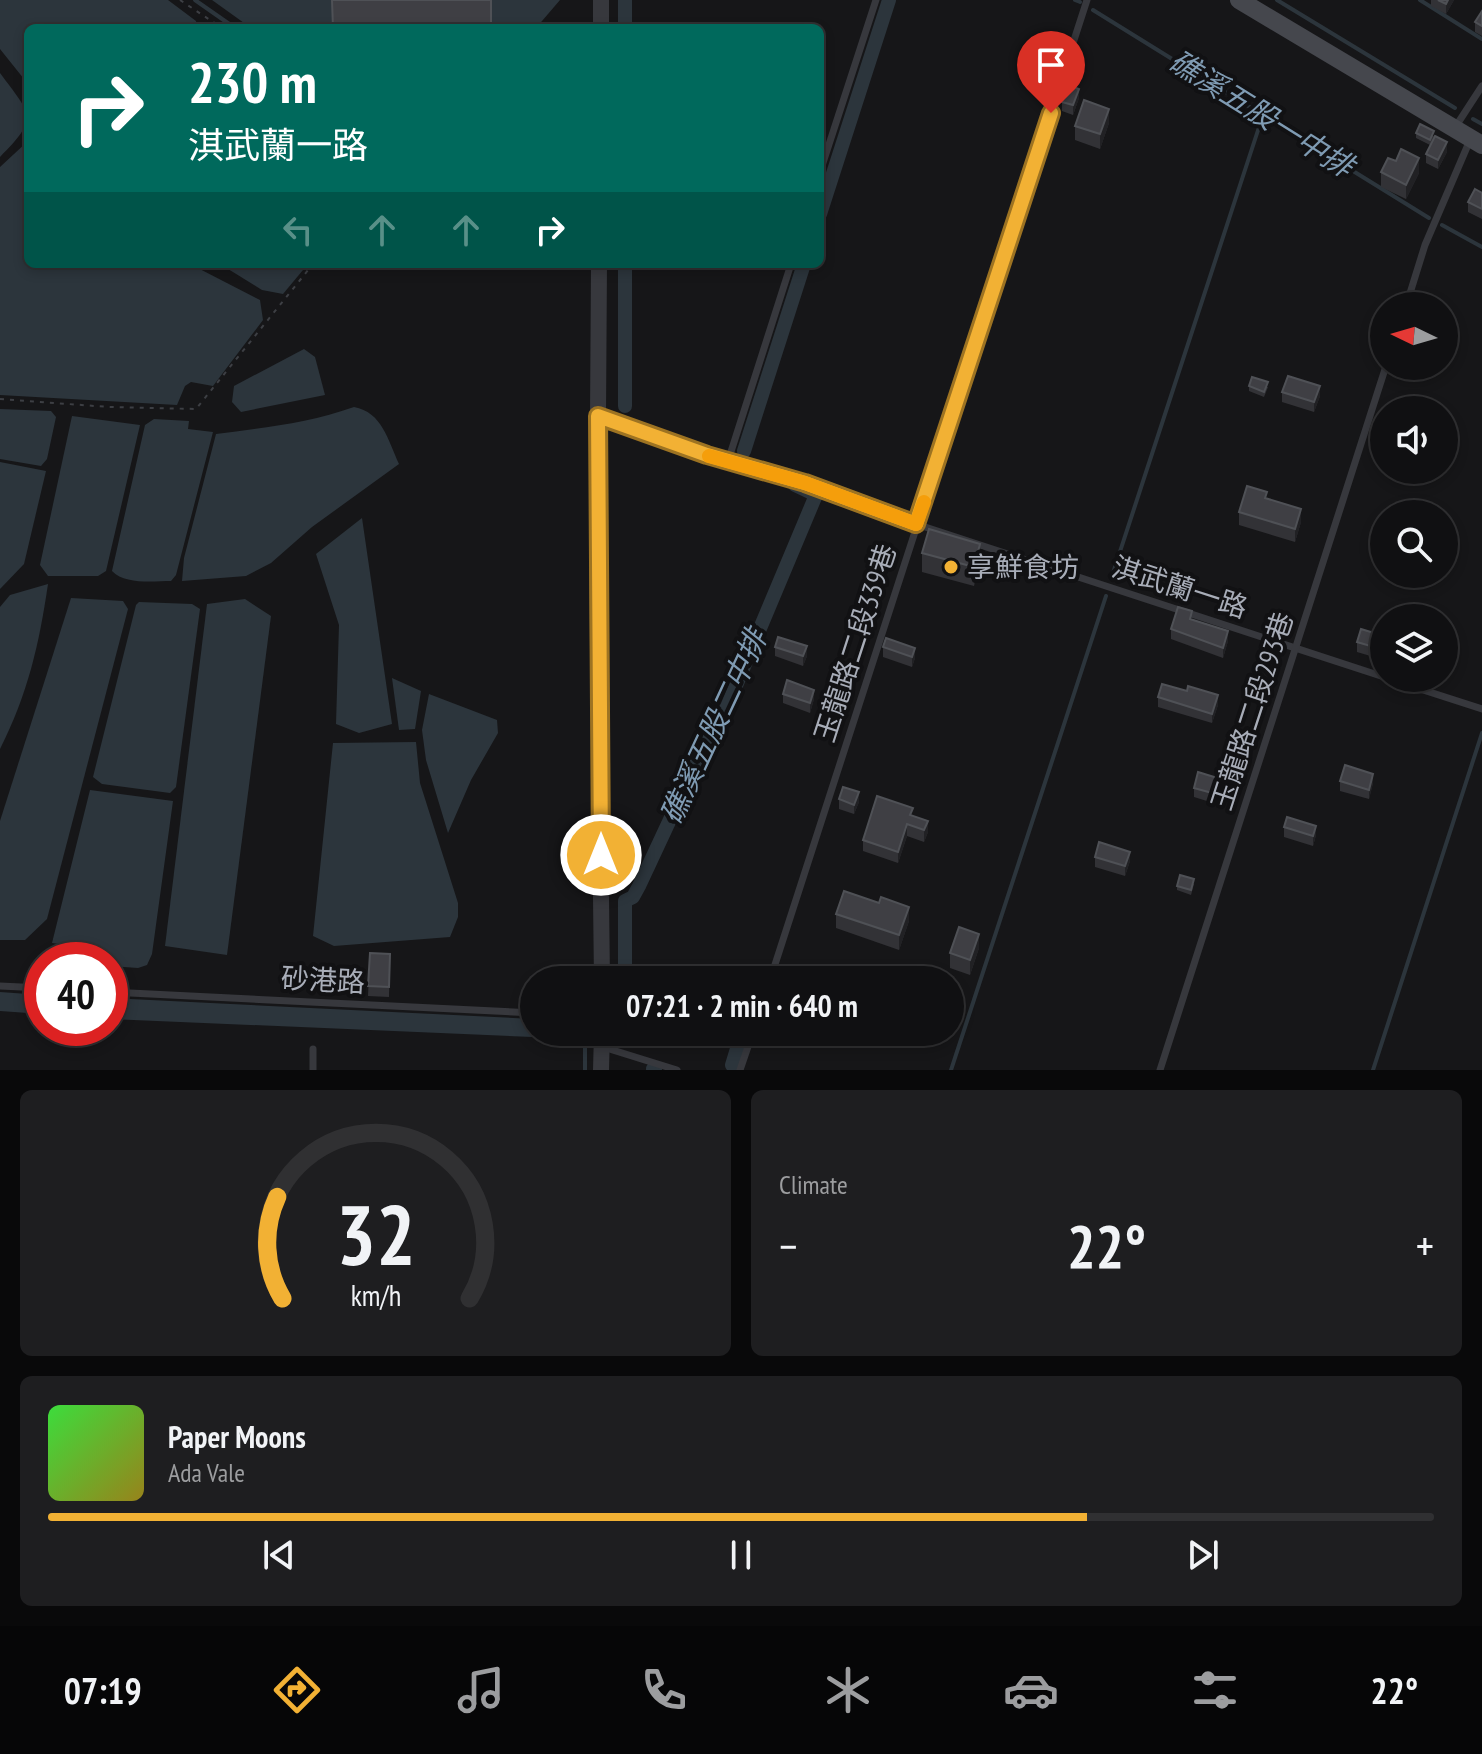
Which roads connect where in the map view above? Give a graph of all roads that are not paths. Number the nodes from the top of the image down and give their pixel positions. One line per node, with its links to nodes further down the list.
1 (601, 0): 5 (street)
2 (876, 0): 8 (lane)
3 (1087, 0): 15 (lane, 玉龍路二段339巷)
4 (1239, 0): 7 (main road)
5 (601, 24)
6 (1482, 86): 7 (lane)
7 (1469, 137): 11 (lane)
8 (824, 160)
9 (599, 268): 13 (street)
10 (790, 268): 14 (lane)
11 (1410, 292)
12 (1381, 380): 16 (lane, 玉龍路二段293巷)
13 (598, 416): 14 (lane, 淇武蘭一路); 20 (street)
14 (728, 461): 15 (lane, 淇武蘭一路)
15 (916, 524): 16 (lane, 淇武蘭一路); 21 (lane, 玉龍路二段339巷)
16 (1295, 649): 17 (lane, 淇武蘭一路); 34 (lane, 玉龍路二段293巷)
17 (1370, 673)
18 (1429, 692): 19 (lane, 淇武蘭一路)
19 (1482, 709)
20 (602, 966)
21 (774, 966)
22 (0, 986): 23 (lane)
23 (24, 987)
24 (128, 993): 25 (lane, 砂港路)
25 (520, 1012)
26 (601, 1046): 31 (street)
27 (618, 1046): 32 (lane)
28 (748, 1046): 33 (lane)
29 (313, 1049): 30 (lane)
30 (313, 1070)
31 (601, 1070)
32 (677, 1070)
33 (740, 1070)
34 (1160, 1070)

